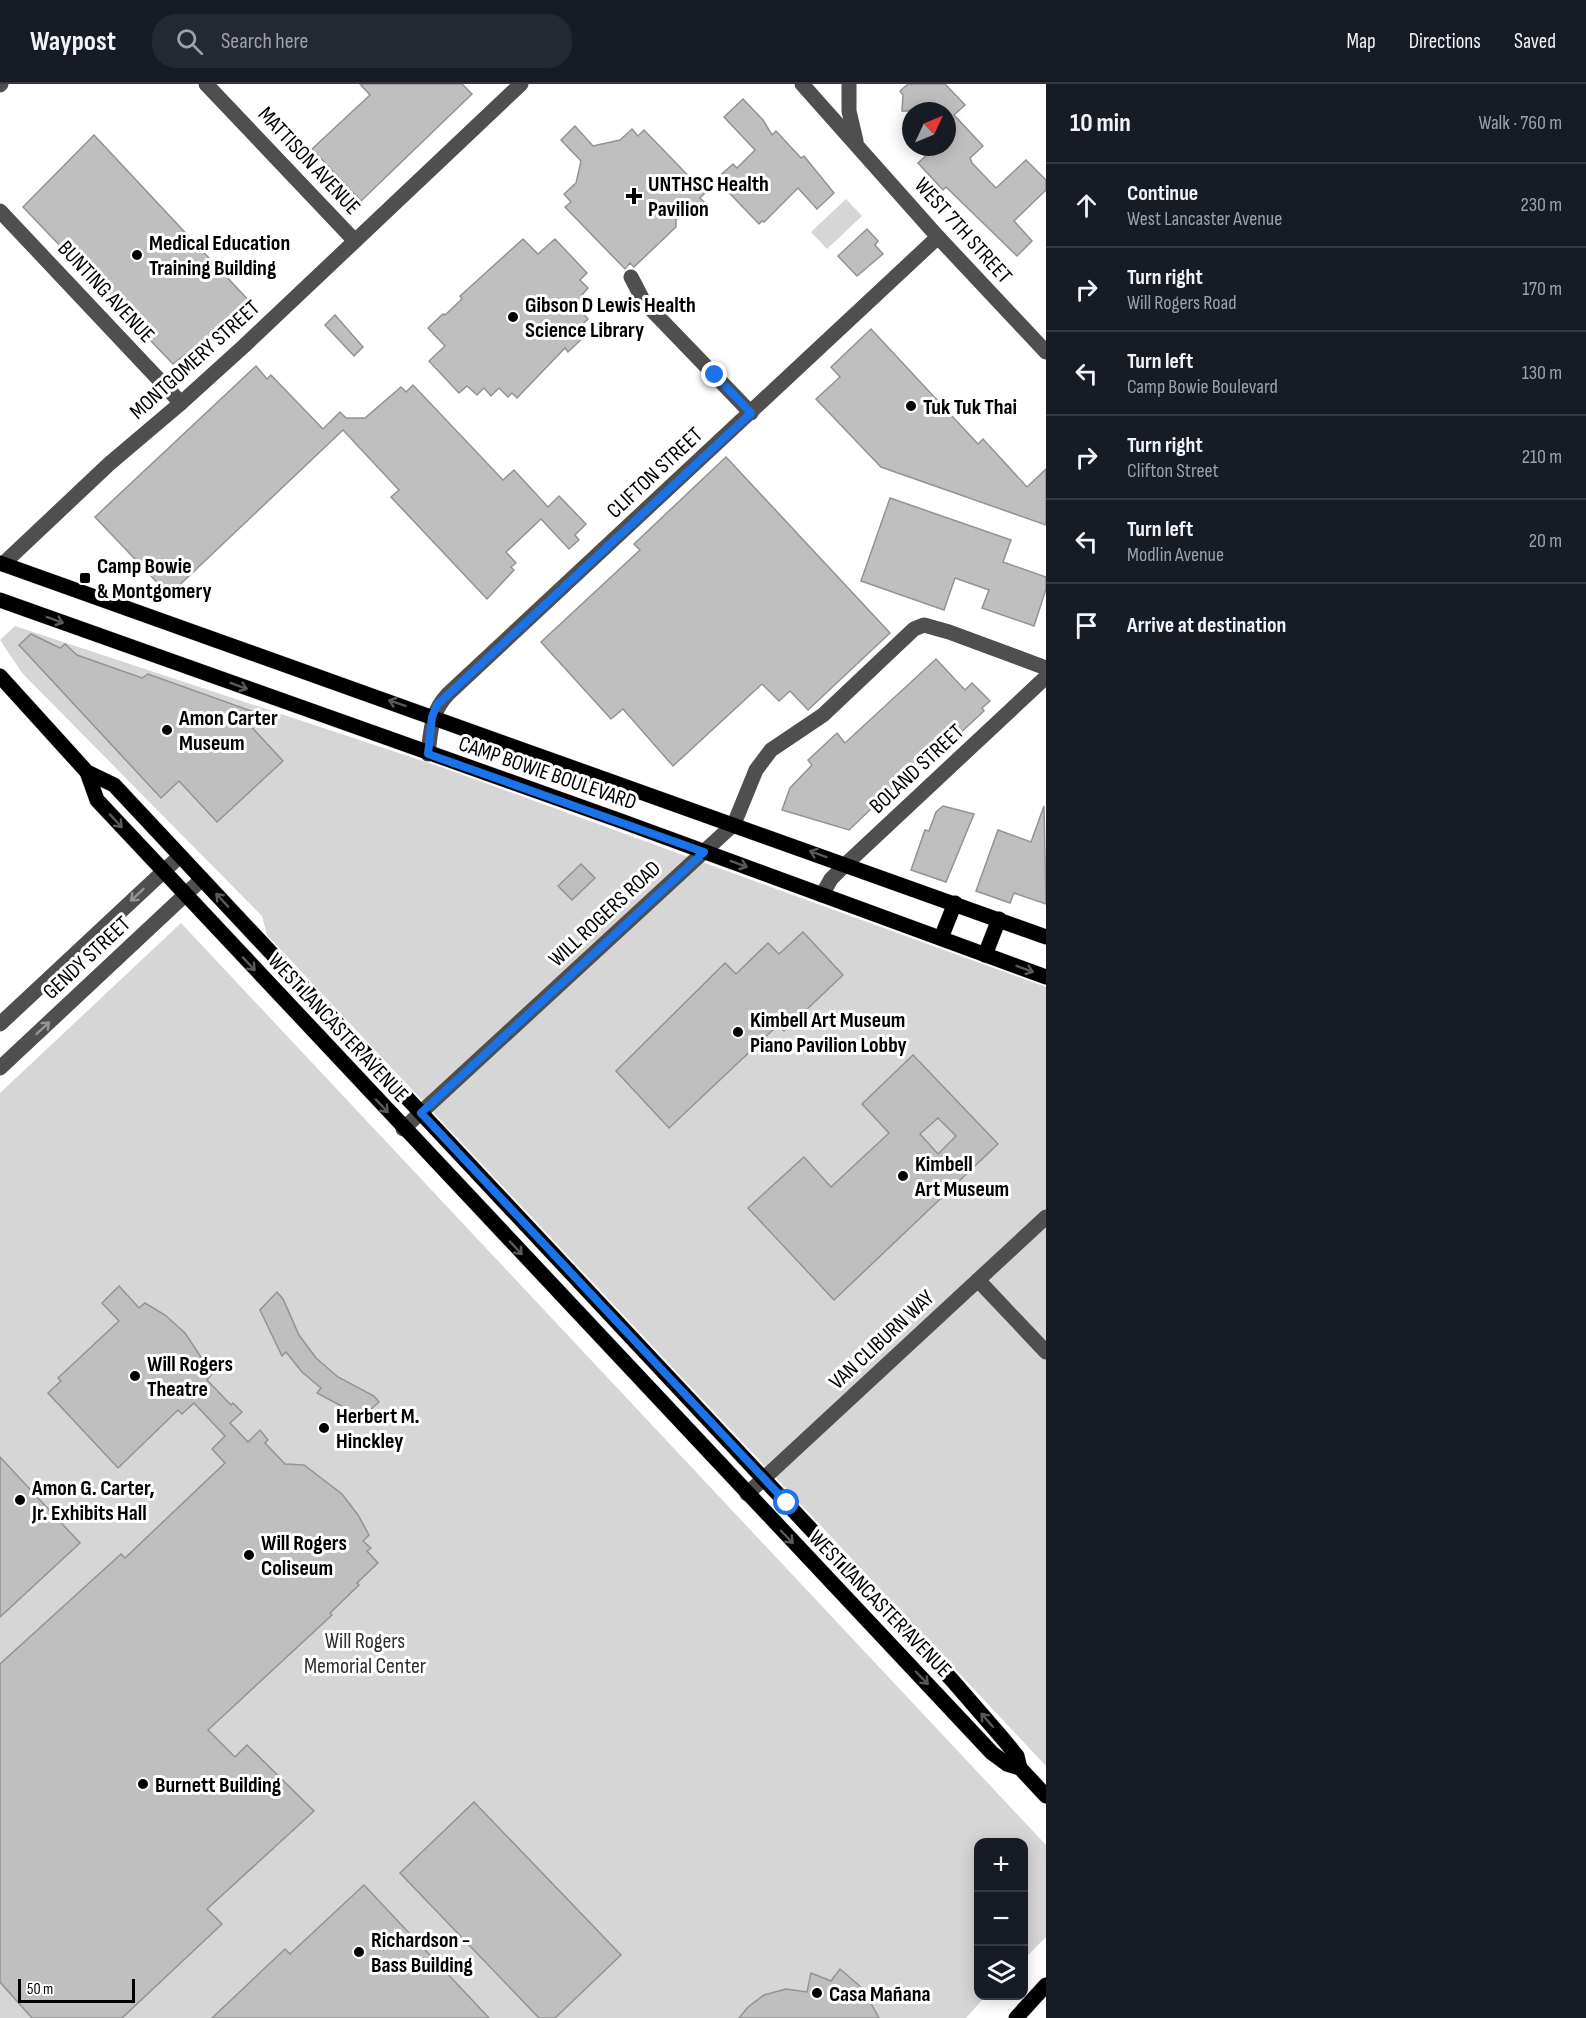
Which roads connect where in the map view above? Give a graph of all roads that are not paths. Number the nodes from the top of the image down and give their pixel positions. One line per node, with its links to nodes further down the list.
1 (206, 84): 8 (street, MATTISON AVENUE)
2 (849, 84): 5 (street)
3 (514, 86): 8 (street, MONTGOMERY STREET)
4 (810, 87): 5 (street, WEST 7TH STREET)
5 (856, 144): 7 (street, WEST 7TH STREET)
6 (0, 211): 11 (street, BUNTING AVENUE)
7 (938, 237): 10 (street, WEST 7TH STREET); 12 (street, CLIFTON STREET)
8 (355, 241): 11 (street, MONTGOMERY STREET)
9 (631, 277): 12 (street)
10 (1046, 352)
11 (181, 404): 13 (street, MONTGOMERY STREET)
12 (751, 413): 18 (street, CLIFTON STREET)
13 (1, 564): 18 (main road, CAMP BOWIE BOULEVARD, one-way to 13)
14 (0, 600): 19 (main road, CAMP BOWIE BOULEVARD, one-way to 19)
15 (1046, 668): 21 (street, WILL ROGERS ROAD)
16 (1046, 677): 24 (street, BOLAND STREET)
17 (2, 680): 20 (main road, WEST LANCASTER AVENUE)
18 (432, 717): 19 (street, CLIFTON STREET); 21 (main road, CAMP BOWIE BOULEVARD)
19 (428, 754): 22 (main road, CAMP BOWIE BOULEVARD)
20 (87, 772): 23 (main road, WEST LANCASTER AVENUE); 25 (main road, WEST LANCASTER AVENUE, one-way to 25)
21 (734, 824): 22 (street, WILL ROGERS ROAD); 24 (main road, CAMP BOWIE BOULEVARD, one-way to 21)
22 (704, 852): 28 (main road, CAMP BOWIE BOULEVARD, one-way to 28); 37 (street, WILL ROGERS ROAD)
23 (180, 856): 25 (street, GENDY STREET); 26 (main road, WEST LANCASTER AVENUE)
24 (846, 864): 28 (street, BOLAND STREET); 29 (main road, CAMP BOWIE BOULEVARD)
25 (163, 871): 27 (main road, WEST LANCASTER AVENUE); 35 (street, GENDY STREET, one-way to 35)
26 (202, 879): 27 (street, GENDY STREET); 37 (main road, WEST LANCASTER AVENUE, one-way to 26)
27 (185, 895): 36 (street, GENDY STREET, one-way to 27); 38 (main road, WEST LANCASTER AVENUE, one-way to 38)
28 (822, 895): 32 (main road, CAMP BOWIE BOULEVARD)
29 (955, 903): 30 (main road, CAMP BOWIE BOULEVARD); 32 (main road)
30 (999, 919): 31 (main road, CAMP BOWIE BOULEVARD); 33 (main road)
31 (1046, 937)
32 (941, 938): 33 (main road, CAMP BOWIE BOULEVARD)
33 (985, 954): 34 (main road, CAMP BOWIE BOULEVARD, one-way to 34)
34 (1046, 977)
35 (0, 1024)
36 (0, 1068)
37 (421, 1113): 38 (street, WILL ROGERS ROAD); 42 (main road, WEST LANCASTER AVENUE)
38 (404, 1129): 43 (main road, WEST LANCASTER AVENUE, one-way to 43)
39 (1046, 1218): 40 (street, VAN CLIBURN WAY)
40 (978, 1280): 41 (street); 42 (street, VAN CLIBURN WAY)
41 (1046, 1352)
42 (765, 1478): 43 (street, VAN CLIBURN WAY); 44 (main road, WEST LANCASTER AVENUE, one-way to 42)
43 (747, 1494): 44 (main road, WEST LANCASTER AVENUE, one-way to 44)
44 (1020, 1768): 45 (main road, WEST LANCASTER AVENUE)
45 (1046, 1796)
46 (1046, 1985): 47 (main road)
47 (1016, 2018)

